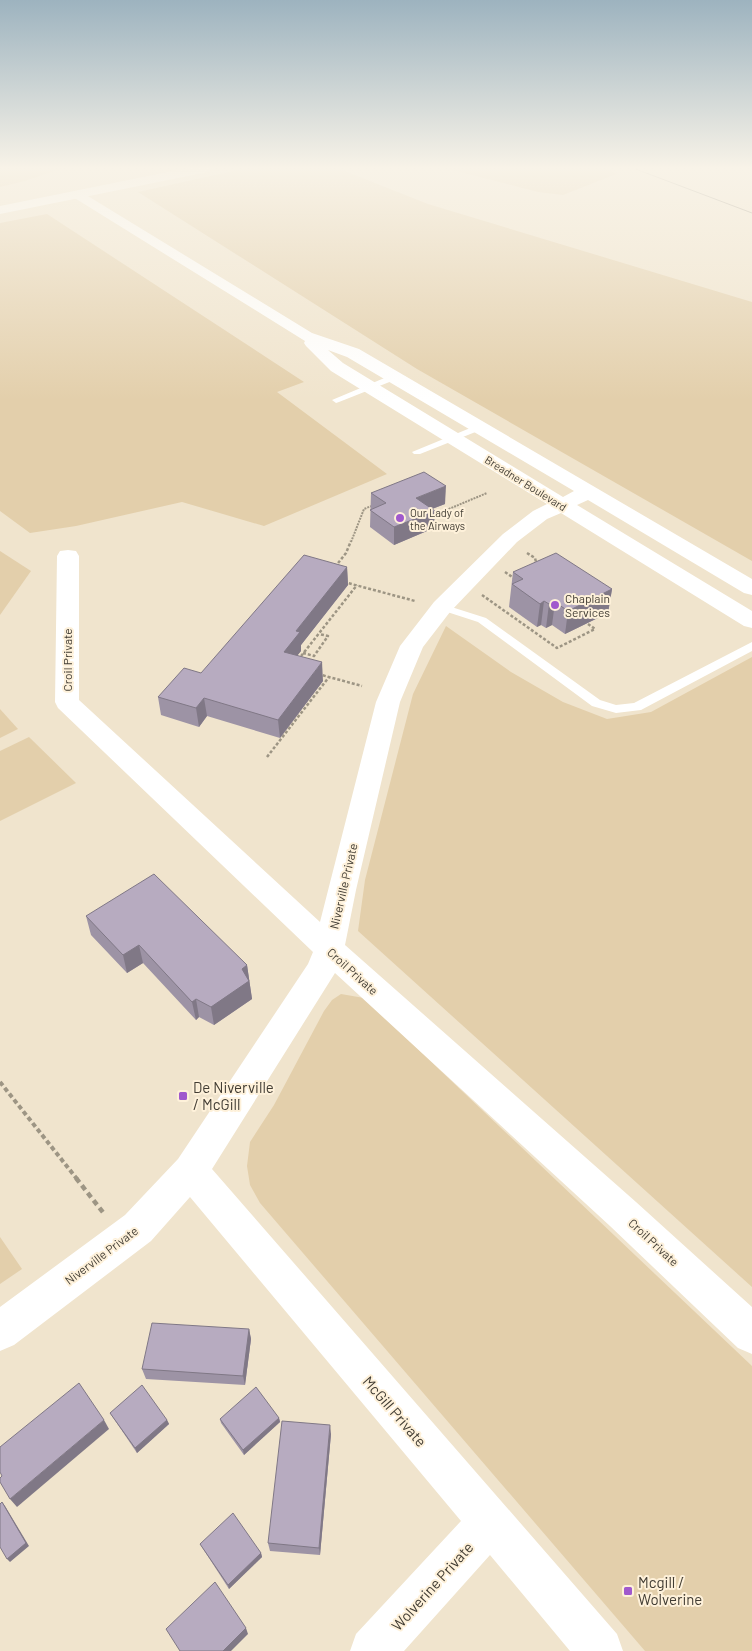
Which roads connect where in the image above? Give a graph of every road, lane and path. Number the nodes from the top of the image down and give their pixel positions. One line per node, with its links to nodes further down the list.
1 (160, 245): 2 (street, Breadner Boulevard)
2 (306, 336): 3 (street, Breadner Boulevard); 4 (street, Breadner Boulevard)
3 (394, 377): 4 (lane); 6 (street, Breadner Boulevard)
4 (372, 387): 5 (lane); 7 (street, Breadner Boulevard)
5 (336, 400)
6 (480, 428): 7 (lane); 9 (street, Breadner Boulevard)
7 (455, 439): 8 (lane); 12 (street, Breadner Boulevard)
8 (417, 452)
9 (588, 492): 12 (street, Niverville Private); 22 (street, Breadner Boulevard)
10 (487, 493): 13 (path)
11 (374, 504): 16 (path)
12 (561, 504): 25 (street, Niverville Private); 26 (street, Breadner Boulevard)
13 (430, 517)
14 (527, 553): 17 (path)
15 (68, 556): 36 (street, Croil Private)
16 (332, 571)
17 (537, 571)
18 (506, 572): 20 (path)
19 (341, 581): 21 (path)
20 (520, 582)
21 (357, 586): 24 (path); 28 (path)
22 (752, 588)
23 (481, 594): 27 (path)
24 (414, 601)
25 (442, 608): 29 (lane); 36 (street, Niverville Private)
26 (752, 622)
27 (588, 624)
28 (319, 634): 30 (path); 30 (path)
29 (752, 646)
30 (303, 653): 31 (path)
31 (293, 667)
32 (311, 672): 33 (path)
33 (329, 677): 34 (path); 35 (path)
34 (362, 686)
35 (267, 757)
36 (328, 949): 39 (street, Niverville Private); 42 (street, Croil Private)
37 (0, 1082): 38 (path)
38 (2, 1088): 40 (path)
39 (191, 1171): 41 (street, Niverville Private); 43 (street, McGill Private)
40 (106, 1216)
41 (0, 1331)
42 (752, 1334)
43 (490, 1522): 44 (street, Wolverine Private); 45 (street, McGill Private)
44 (373, 1651)
45 (600, 1651)

